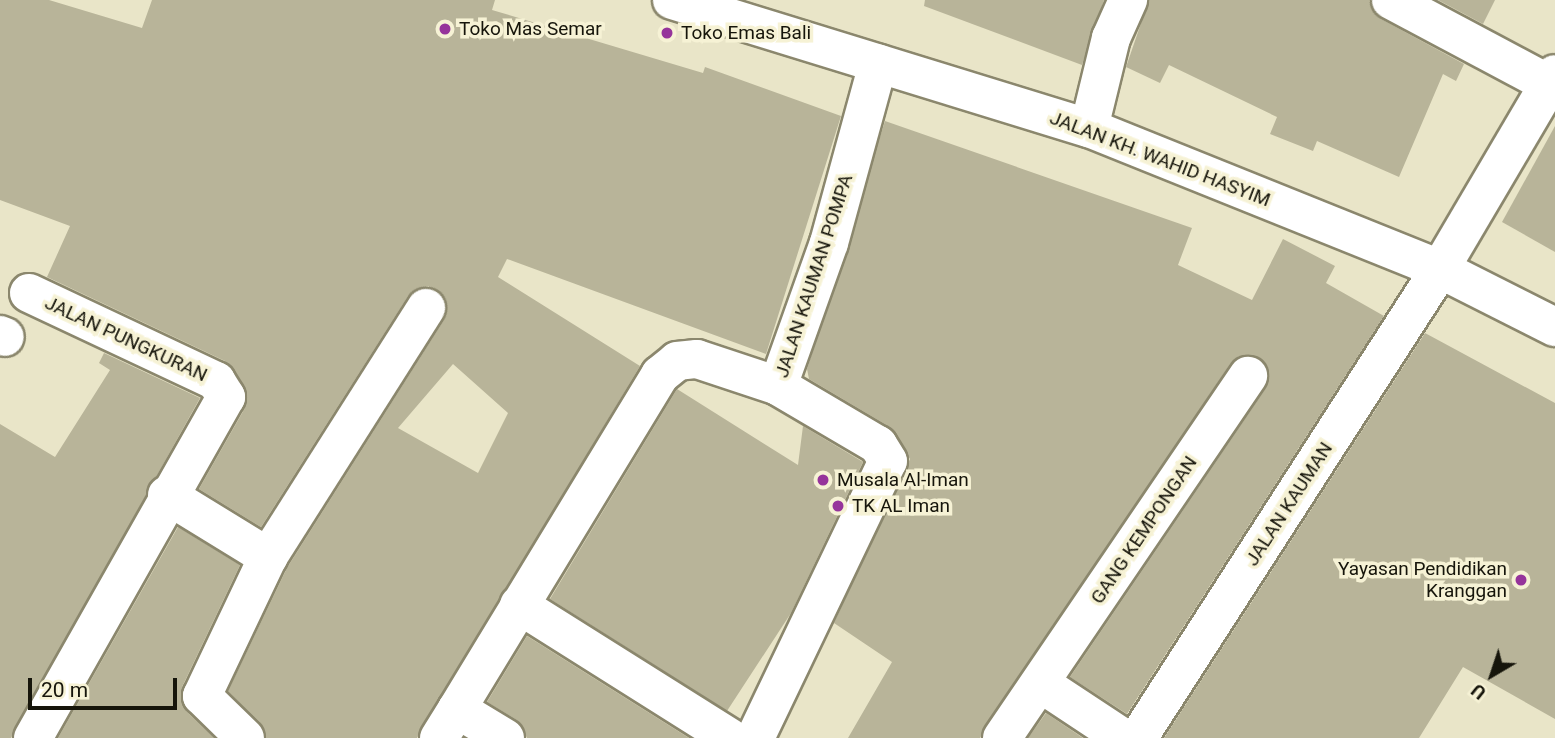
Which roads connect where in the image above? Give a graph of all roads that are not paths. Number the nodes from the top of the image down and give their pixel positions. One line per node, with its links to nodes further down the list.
1 (672, 0): 4 (street, JALAN KH. WAHID HASYIM)
2 (1128, 0): 6 (street)
3 (1391, 0): 5 (street)
4 (878, 64): 6 (street, JALAN KH. WAHID HASYIM); 12 (street, JALAN KAUMAN POMPA)
5 (1552, 79): 7 (street, JALAN KAUMAN)
6 (1089, 128): 7 (street, JALAN KH. WAHID HASYIM)
7 (1440, 269): 10 (street, JALAN KH. WAHID HASYIM); 25 (street, JALAN KAUMAN)
8 (29, 293): 13 (street, JALAN PUNGKURAN)
9 (426, 309): 14 (street)
10 (1555, 327)
11 (1248, 376): 16 (street, GANG KEMPONGAN)
12 (778, 386): 15 (street); 22 (street, JALAN KAUMAN POMPA)
13 (167, 495): 14 (street); 18 (street)
14 (268, 557): 19 (street)
15 (519, 605): 17 (street); 21 (street)
16 (1040, 683): 23 (street, GANG KEMPONGAN); 24 (street)
17 (448, 723): 20 (street)
18 (33, 738)
19 (245, 738)
20 (505, 738)
21 (730, 738)
22 (755, 738)
23 (1003, 738)
24 (1123, 738)
25 (1138, 738)

